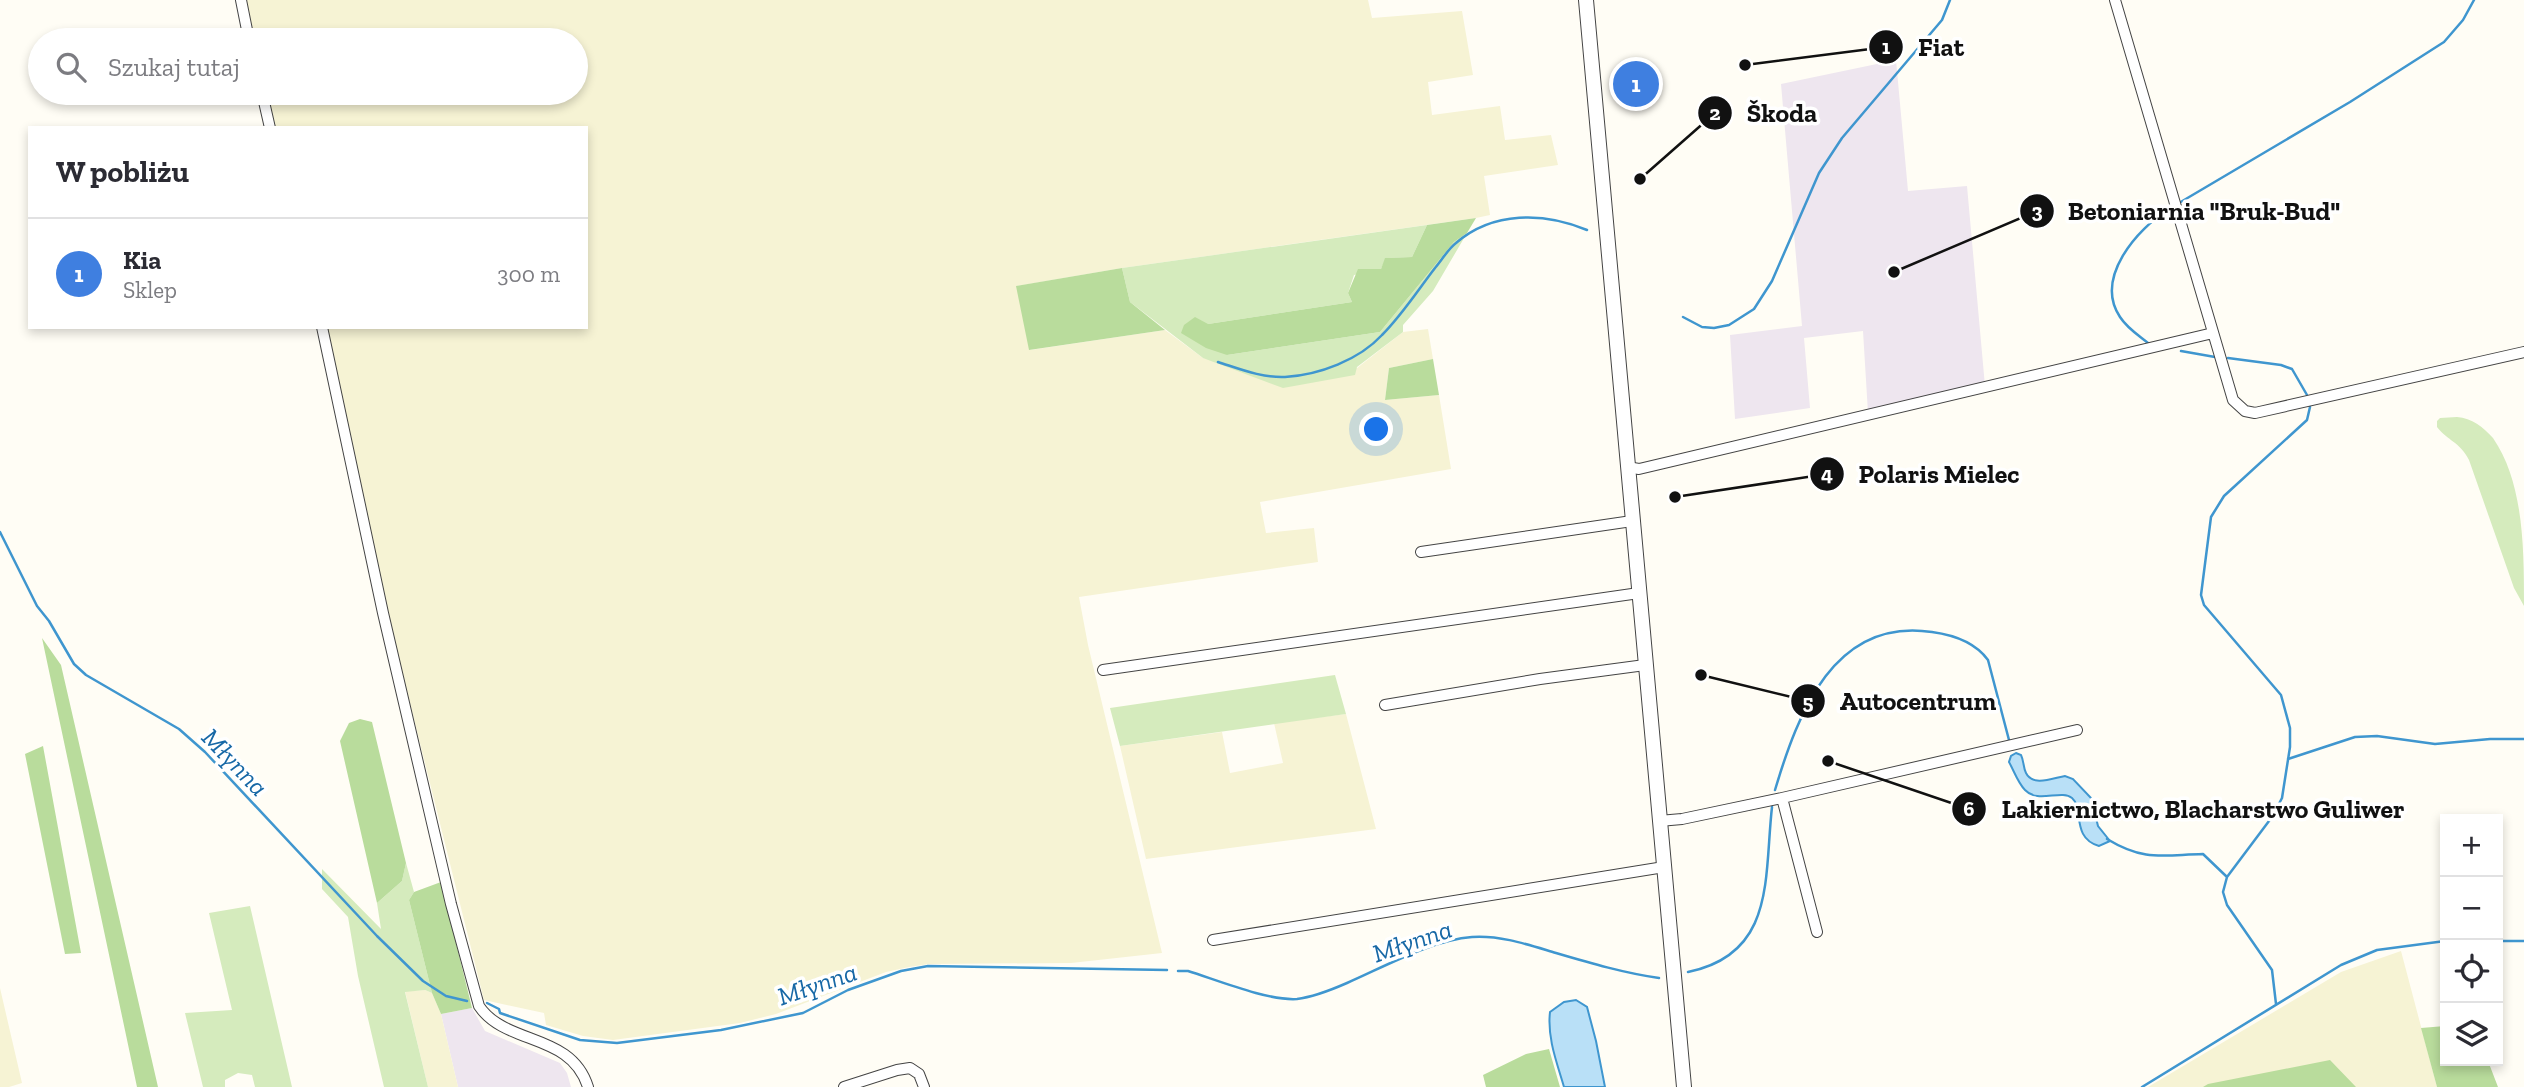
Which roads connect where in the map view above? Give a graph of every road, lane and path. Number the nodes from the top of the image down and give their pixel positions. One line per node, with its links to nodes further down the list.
1 (241, 0): 4 (street)
2 (1586, 0): 10 (street)
3 (2115, 0): 8 (street)
4 (247, 28)
5 (265, 105): 6 (street)
6 (270, 126)
7 (321, 329): 23 (street)
8 (2213, 333): 9 (street); 10 (street)
9 (2524, 352)
10 (1627, 467): 11 (street)
11 (1632, 521): 12 (street); 13 (street)
12 (1421, 552)
13 (1639, 593): 14 (street); 15 (street)
14 (1645, 665): 16 (street); 19 (street)
15 (1103, 670)
16 (1385, 705)
17 (2077, 730): 18 (street)
18 (1782, 797): 19 (street); 21 (street)
19 (1659, 821): 20 (street)
20 (1664, 867): 22 (street); 26 (street)
21 (1817, 932)
22 (1213, 940)
23 (588, 1087)
24 (844, 1087): 25 (street)
25 (924, 1087)
26 (1684, 1087)

